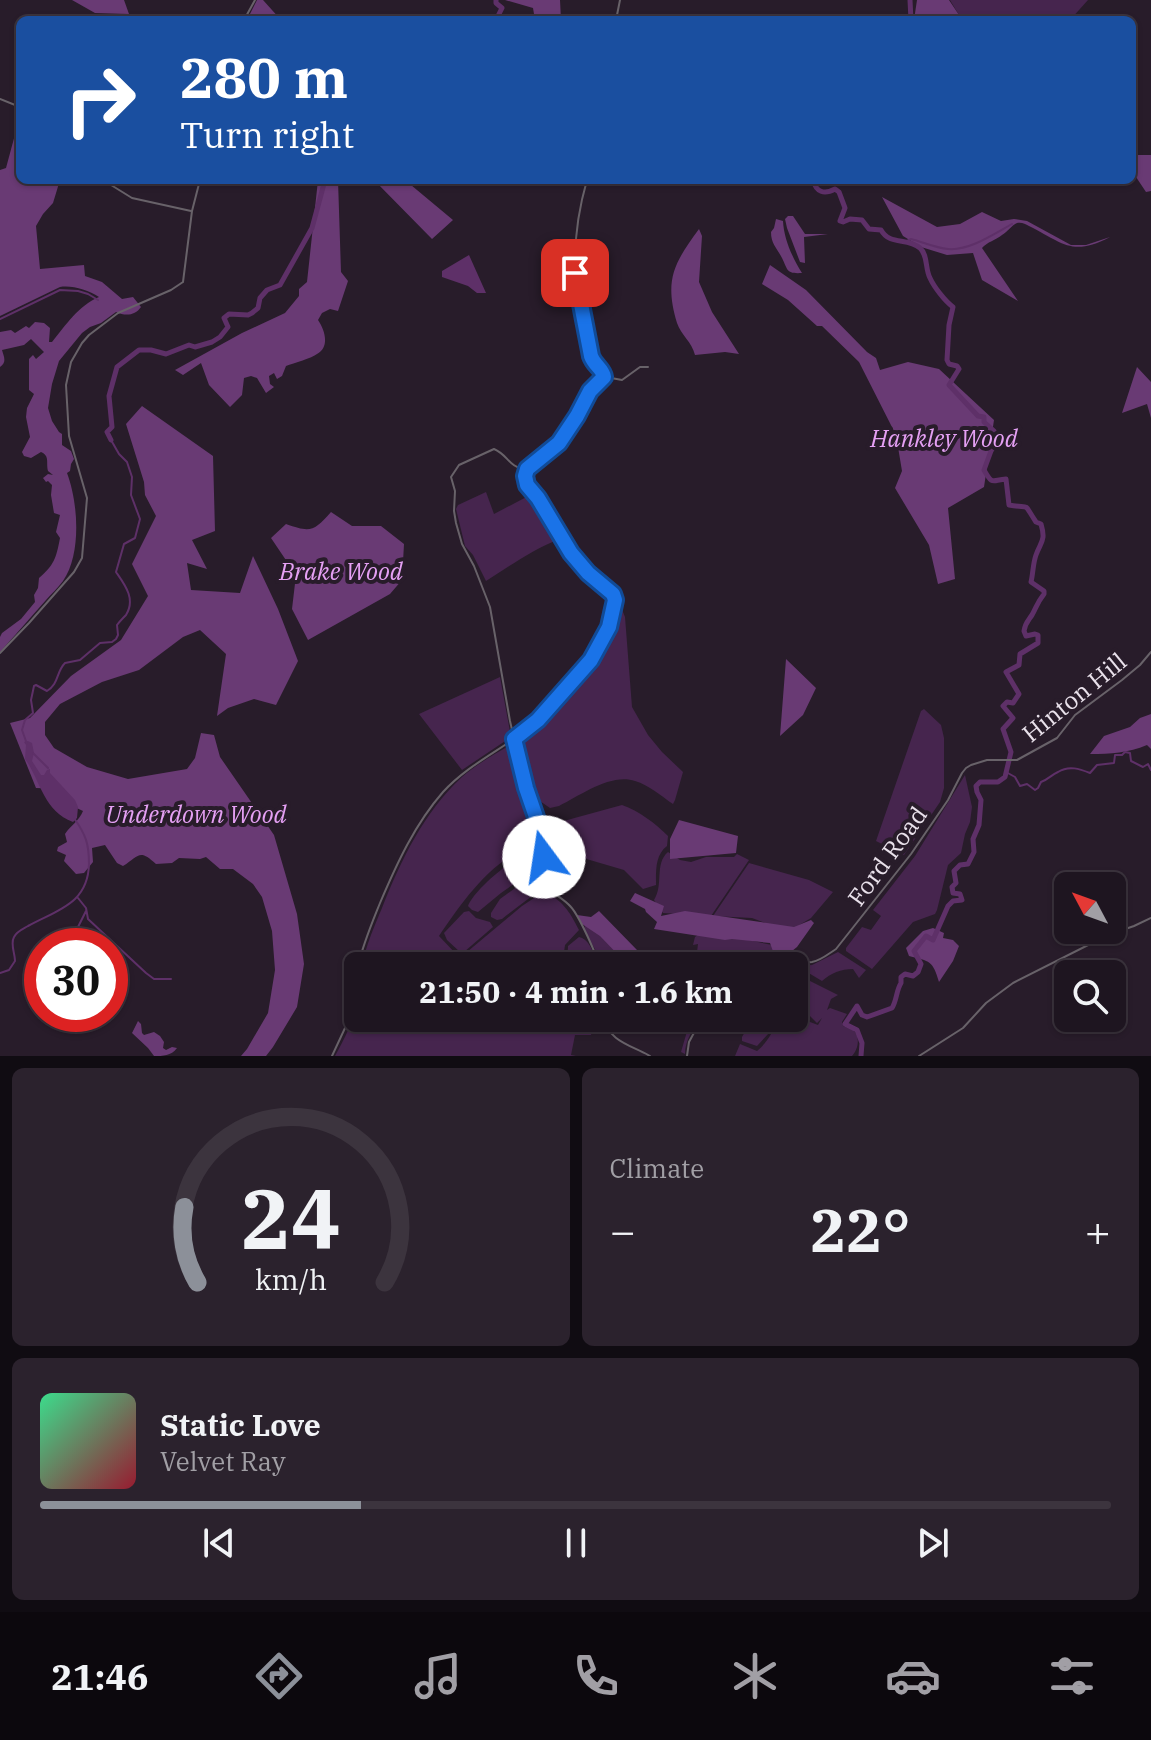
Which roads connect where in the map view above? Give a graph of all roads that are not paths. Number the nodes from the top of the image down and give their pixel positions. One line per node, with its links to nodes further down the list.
1 (109, 184): 4 (street)
2 (199, 184): 4 (street)
3 (586, 184): 6 (street)
4 (192, 211): 9 (street)
5 (648, 367): 6 (street)
6 (604, 377): 7 (street)
7 (526, 470): 10 (street); 10 (street)
8 (1151, 652): 11 (street, Hinton Hill)
9 (0, 653)
10 (514, 739): 13 (street); 14 (street)
11 (1013, 760): 15 (street, Ford Road)
12 (1151, 918): 22 (street)
13 (362, 952)
14 (595, 952)
15 (808, 962)
16 (345, 1032): 19 (street)
17 (611, 1032): 20 (street)
18 (694, 1032): 21 (street)
19 (332, 1056)
20 (650, 1056)
21 (687, 1056)
22 (919, 1056)

